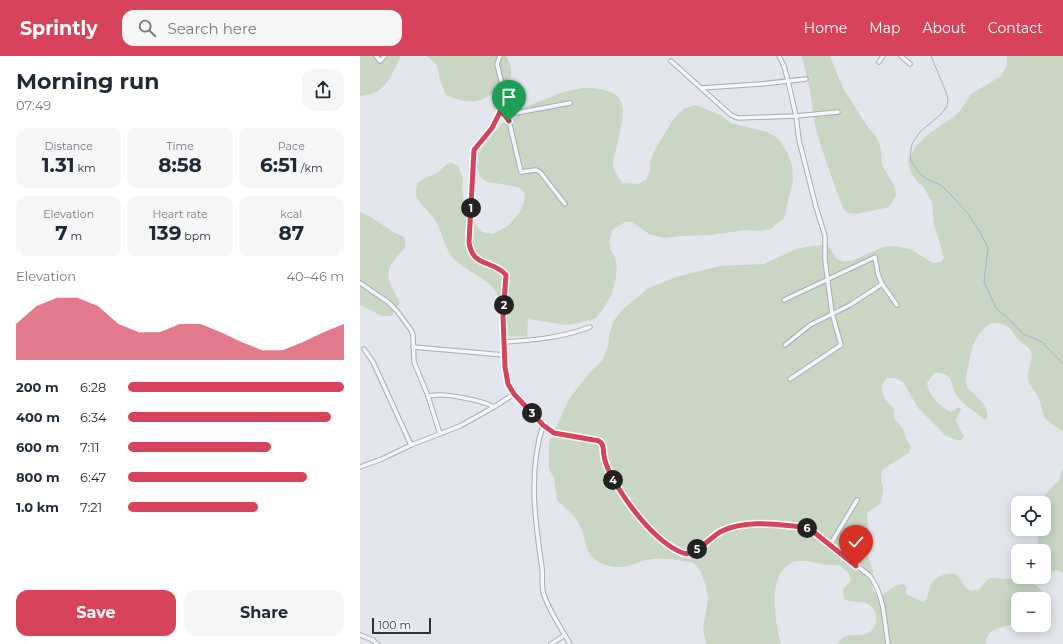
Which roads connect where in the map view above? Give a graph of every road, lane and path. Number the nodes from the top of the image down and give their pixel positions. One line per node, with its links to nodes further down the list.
1 (376, 56): 2 (street)
2 (385, 56)
3 (500, 56): 14 (street)
4 (779, 56): 11 (street)
5 (883, 56): 8 (street)
6 (901, 56): 9 (street)
7 (671, 61): 12 (street)
8 (879, 62)
9 (910, 64)
10 (806, 79): 11 (street)
11 (788, 81): 12 (street); 17 (street)
12 (701, 88): 17 (street)
13 (570, 103): 16 (street)
14 (500, 112): 16 (street); 26 (street)
15 (838, 112): 17 (street)
16 (505, 115): 18 (street)
17 (796, 116): 19 (street)
18 (565, 204)
19 (828, 279): 21 (street); 22 (street); 24 (street)
20 (360, 283): 28 (street)
21 (882, 284): 23 (street); 24 (street)
22 (784, 300)
23 (897, 305)
24 (832, 313): 27 (street); 31 (street)
25 (590, 327): 26 (street)
26 (504, 342): 30 (street)
27 (785, 345)
28 (413, 347): 30 (street); 33 (street)
29 (364, 349): 37 (street)
30 (504, 355): 32 (street)
31 (790, 379)
32 (514, 394): 34 (street); 35 (street)
33 (428, 396): 34 (street); 36 (street)
34 (494, 407): 36 (street)
35 (543, 425): 40 (street); 42 (street)
36 (440, 434): 37 (street)
37 (411, 445): 38 (street)
38 (360, 467)
39 (857, 500): 40 (street)
40 (830, 545): 46 (street)
41 (360, 635): 43 (street)
42 (565, 635): 44 (street); 45 (street)
43 (377, 644)
44 (552, 644)
45 (570, 644)
46 (888, 644)

